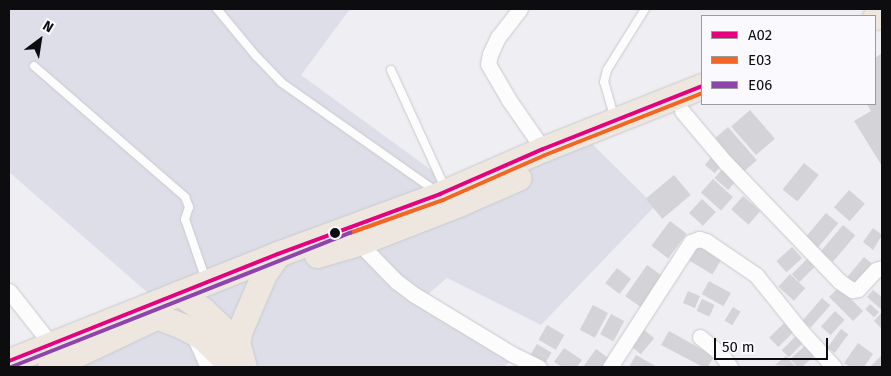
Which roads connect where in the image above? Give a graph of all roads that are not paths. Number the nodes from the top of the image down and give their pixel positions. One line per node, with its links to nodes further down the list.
1 (217, 9): 10 (lane)
2 (520, 9): 9 (street)
3 (645, 9): 8 (lane)
4 (34, 66): 15 (lane)
5 (391, 70): 10 (lane)
6 (701, 87): 8 (highway)
7 (692, 107): 8 (highway); 13 (street)
8 (620, 128): 9 (highway)
9 (547, 156): 10 (highway)
10 (448, 196): 11 (highway)
11 (353, 235): 12 (highway); 25 (street)
12 (283, 259): 14 (highway); 15 (highway); 22 (highway)
13 (882, 268)
14 (264, 274): 17 (highway); 22 (highway)
15 (207, 282): 17 (highway)
16 (9, 292): 21 (street)
17 (187, 299): 18 (highway); 21 (highway); 22 (highway)
18 (156, 316): 19 (highway); 21 (highway)
19 (191, 330): 22 (highway); 24 (street)
20 (700, 337): 27 (street)
21 (50, 356): 23 (highway)
22 (239, 360)
23 (9, 361)
24 (208, 367)
25 (539, 367)
26 (610, 367): 28 (street)
27 (730, 367)
28 (834, 367)

